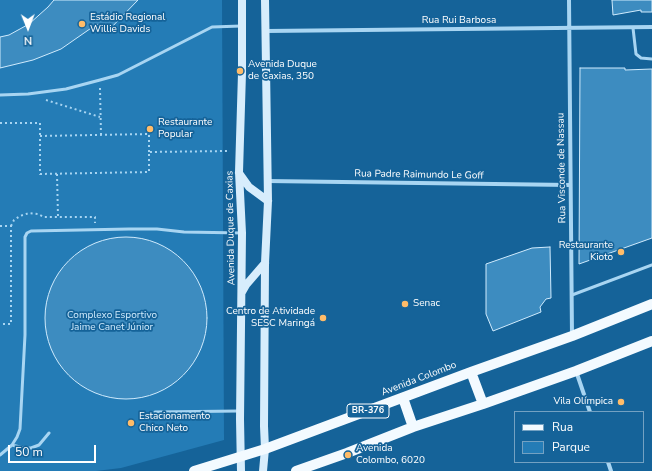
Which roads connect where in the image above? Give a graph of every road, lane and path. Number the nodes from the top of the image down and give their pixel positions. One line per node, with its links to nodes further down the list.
1 (242, 0): 4 (main road, Avenida Duque de Caxias)
2 (265, 0): 8 (main road)
3 (568, 0): 6 (street, Rua Visconde de Nassau)
4 (242, 26): 10 (lane); 17 (main road, Avenida Duque de Caxias)
5 (652, 27): 7 (street, Rua Rui Barbosa)
6 (569, 28): 7 (street, Rua Rui Barbosa); 8 (street, Rua Rui Barbosa); 22 (street, Rua Visconde de Nassau)
7 (633, 28): 9 (lane)
8 (266, 31): 21 (main road)
9 (652, 59)
10 (100, 80): 11 (lane); 13 (path)
11 (28, 94): 12 (lane); 13 (path)
12 (0, 95)
13 (100, 117): 15 (path)
14 (0, 123): 16 (path)
15 (101, 135): 16 (path); 18 (path)
16 (40, 136): 20 (path)
17 (239, 151): 18 (path); 19 (main road, Avenida Duque de Caxias)
18 (149, 152): 20 (path)
19 (239, 172): 23 (main road); 28 (main road, Avenida Duque de Caxias)
20 (57, 174): 24 (path)
21 (267, 181): 22 (street, Rua Padre Raimundo Le Goff); 23 (main road)
22 (570, 185): 32 (street, Rua Visconde de Nassau)
23 (268, 201): 29 (main road)
24 (58, 217): 26 (path); 27 (path)
25 (0, 226): 26 (path)
26 (11, 226): 34 (path)
27 (95, 230): 28 (lane); 46 (lane)
28 (242, 234): 31 (main road, Avenida Duque de Caxias)
29 (265, 263): 31 (main road); 47 (main road)
30 (652, 265): 32 (lane)
31 (242, 292): 41 (main road, Avenida Duque de Caxias)
32 (572, 295): 35 (street, Rua Visconde de Nassau)
33 (652, 304): 35 (main road, Avenida Colombo / BR-376)
34 (0, 324)
35 (572, 336): 38 (main road, Avenida Colombo / BR-376)
36 (652, 341): 37 (main road)
37 (576, 371): 40 (main road); 42 (street)
38 (471, 372): 39 (main road, Avenida Colombo / BR-376); 40 (main road)
39 (403, 398): 44 (main road); 47 (main road, Avenida Colombo / BR-376)
40 (483, 404): 44 (main road)
41 (241, 411): 43 (lane); 49 (main road, Avenida Duque de Caxias)
42 (590, 411)
43 (155, 412)
44 (413, 427): 53 (main road)
45 (49, 433): 46 (lane)
46 (12, 445): 48 (lane)
47 (265, 449): 49 (main road, Avenida Colombo); 52 (main road)
48 (0, 455)
49 (242, 456): 50 (main road, Avenida Colombo); 51 (main road, Avenida Duque de Caxias)
50 (194, 471)
51 (241, 471)
52 (263, 471)
53 (296, 471)

